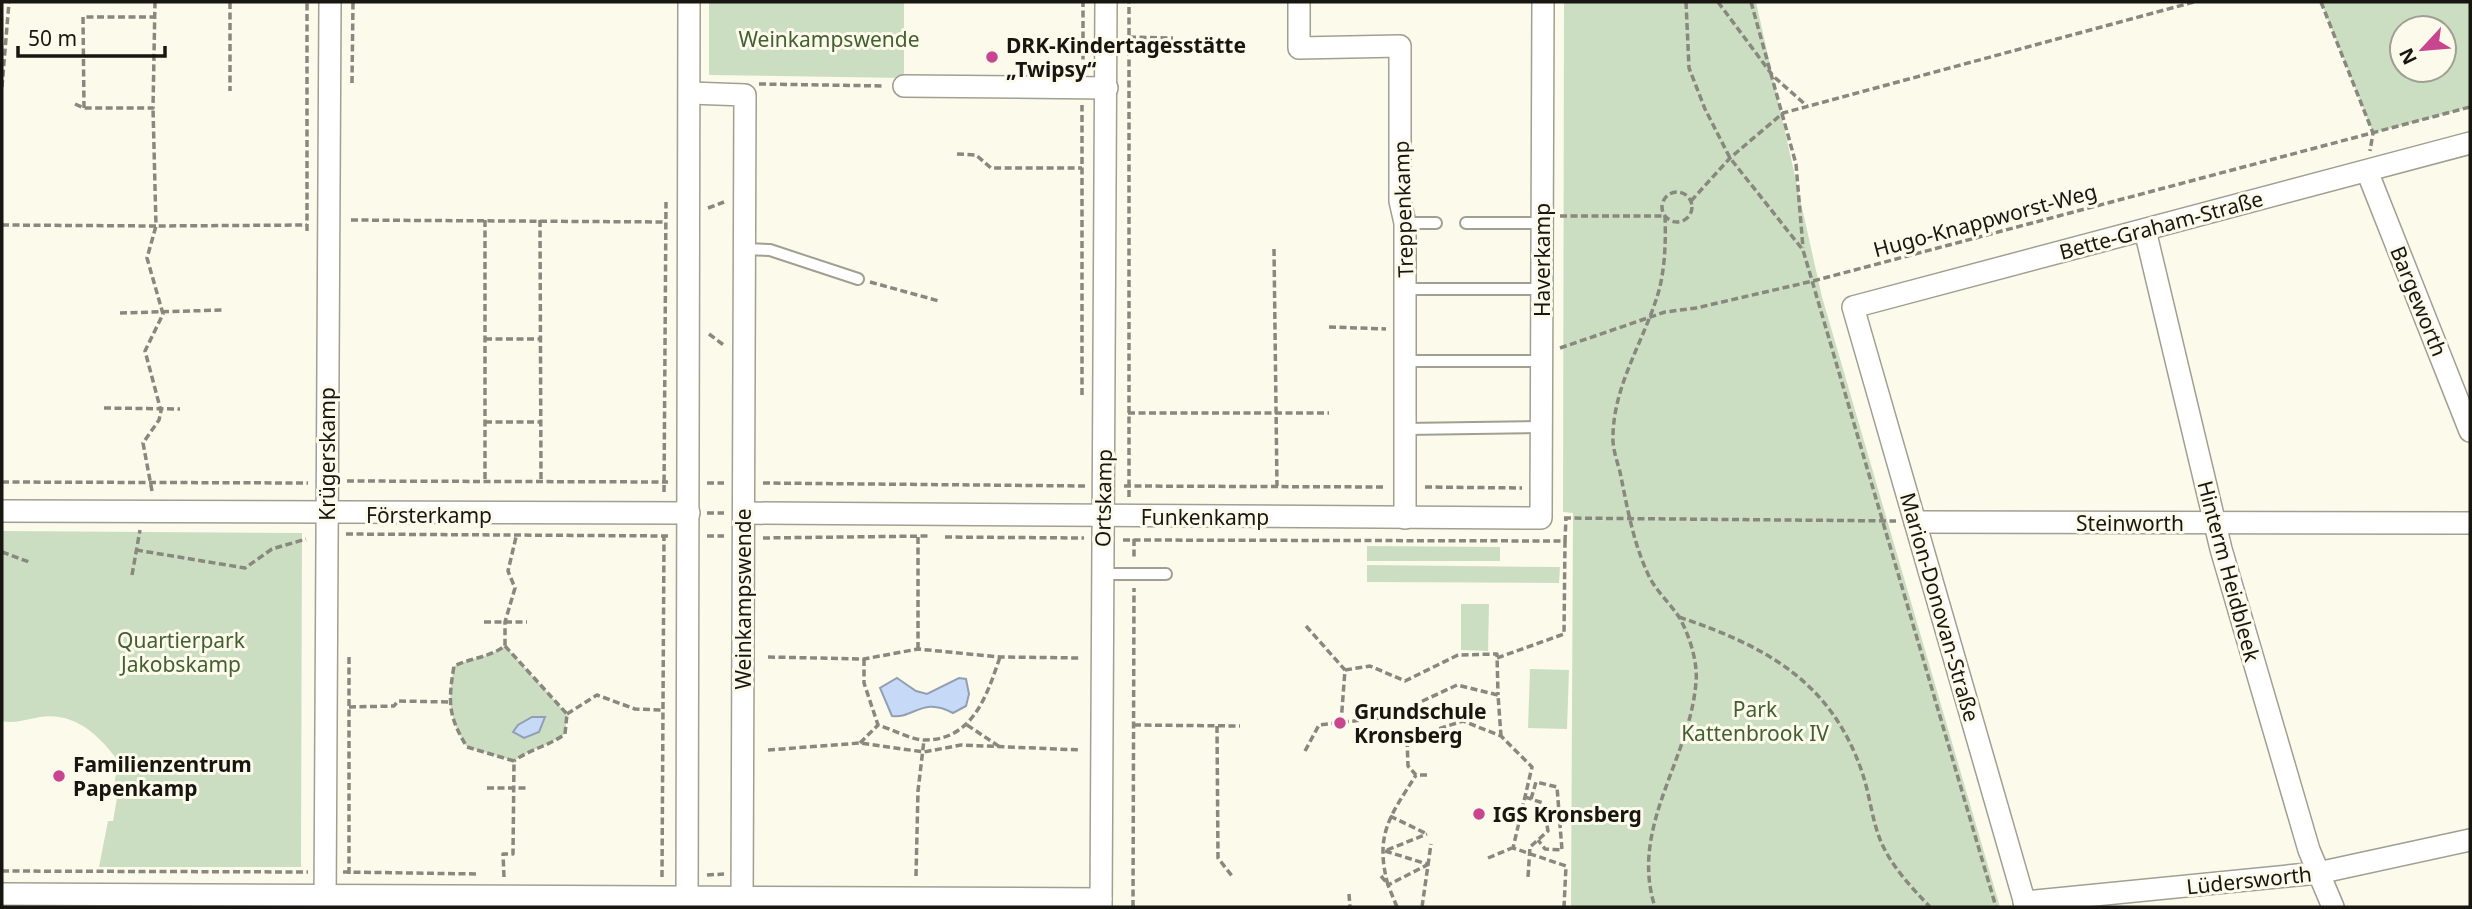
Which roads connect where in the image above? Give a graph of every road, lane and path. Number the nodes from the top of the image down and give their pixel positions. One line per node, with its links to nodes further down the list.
1 (9, 2): 20 (path)
2 (155, 2): 15 (path)
3 (230, 2): 23 (path)
4 (330, 2): 91 (street, Krügerskamp)
5 (689, 2): 25 (street)
6 (1106, 2): 21 (street, Ortskamp)
7 (1129, 2): 16 (path)
8 (1299, 2): 49 (street, Treppenkamp)
9 (1543, 2): 44 (street, Haverkamp)
10 (1686, 2): 36 (path)
11 (1718, 2): 18 (path)
12 (1751, 2): 18 (path)
13 (2194, 2): 28 (path)
14 (2321, 2): 33 (path)
15 (155, 17): 24 (path); 30 (path)
16 (1129, 37): 17 (path); 80 (path)
17 (1173, 38)
18 (1773, 76): 28 (path); 32 (path)
19 (904, 86): 21 (street); 26 (path)
20 (2, 87)
21 (1107, 88): 99 (street, Ortskamp)
22 (161, 91): 24 (path)
23 (230, 91)
24 (154, 92): 31 (path)
25 (690, 93): 26 (street); 42 (street)
26 (745, 94): 40 (street, Weinkampswende)
27 (75, 104): 30 (path)
28 (1807, 106): 32 (path)
29 (2470, 107): 33 (path, Hugo-Knappworst-Weg)
30 (84, 108): 31 (path)
31 (153, 108): 54 (path)
32 (1783, 113): 36 (path); 58 (path)
33 (2373, 133): 60 (path, Hugo-Knappworst-Weg)
34 (2470, 143): 38 (street, Bette-Graham-Straße)
35 (957, 154): 37 (path)
36 (1730, 158): 41 (path); 58 (path)
37 (1082, 168)
38 (2367, 171): 55 (street, Bette-Graham-Straße); 87 (street, Bargeworth)
39 (666, 189): 48 (path)
40 (745, 194): 42 (path); 56 (street, Weinkampswende)
41 (1691, 201): 43 (path); 43 (path)
42 (690, 215): 69 (street)
43 (1665, 216): 44 (path); 68 (path)
44 (1542, 219): 51 (lane); 62 (street, Haverkamp)
45 (351, 220): 46 (path)
46 (485, 220): 47 (path); 72 (path)
47 (540, 220): 48 (path); 73 (path)
48 (666, 222): 94 (path)
49 (1405, 223): 50 (lane); 61 (street, Treppenkamp)
50 (1436, 223)
51 (1466, 223)
52 (2, 225): 54 (path)
53 (306, 225): 54 (path)
54 (156, 226): 67 (path)
55 (2145, 229): 64 (street, Bette-Graham-Straße); 118 (street, Hinterm Heidbleek)
56 (745, 248): 59 (lane); 75 (street, Weinkampswende)
57 (1274, 249): 81 (path)
58 (1803, 250): 60 (path)
59 (858, 279): 63 (path)
60 (1813, 281): 68 (path, Hugo-Knappworst-Weg); 114 (path)
61 (1405, 289): 62 (lane); 71 (street, Treppenkamp)
62 (1543, 289): 74 (street, Haverkamp)
63 (939, 301)
64 (1853, 307): 116 (street, Marion-Donovan-Straße)
65 (222, 310): 67 (path)
66 (121, 313): 67 (path)
67 (163, 314): 79 (path)
68 (1648, 318): 74 (path, Hugo-Knappworst-Weg); 112 (path)
69 (690, 321): 75 (path); 95 (street)
70 (1329, 327): 71 (path)
71 (1406, 330): 76 (street, Treppenkamp)
72 (485, 339): 73 (path); 83 (path)
73 (540, 339): 84 (path)
74 (1542, 356): 76 (lane); 85 (street, Haverkamp)
75 (744, 359): 96 (street, Weinkampswende)
76 (1406, 361): 86 (street, Treppenkamp)
77 (104, 408): 79 (path)
78 (180, 409): 79 (path)
79 (160, 411): 90 (path)
80 (1127, 413): 81 (path); 97 (path)
81 (1277, 414): 82 (path); 98 (path)
82 (1329, 414)
83 (485, 422): 84 (path); 88 (path)
84 (541, 422): 93 (path)
85 (1542, 427): 86 (lane); 101 (street, Haverkamp)
86 (1405, 429): 100 (street, Treppenkamp)
87 (2470, 431)
88 (485, 481): 91 (path); 92 (path)
89 (2, 482): 90 (path)
90 (152, 482): 91 (path); 113 (path)
91 (327, 482): 115 (street, Krügerskamp)
92 (517, 482): 93 (path); 106 (path)
93 (541, 482): 94 (path)
94 (664, 482): 95 (path); 103 (path)
95 (689, 482): 96 (path); 104 (street)
96 (744, 483): 99 (path); 105 (street, Weinkampswende)
97 (1127, 485): 98 (path); 99 (path); 108 (path)
98 (1277, 486): 100 (path)
99 (1104, 487): 107 (street, Ortskamp)
100 (1405, 487): 101 (path); 109 (street, Treppenkamp)
101 (1541, 488): 110 (street, Haverkamp)
102 (2, 512): 113 (street, Försterkamp)
103 (664, 513): 104 (street, Försterkamp); 106 (street, Försterkamp); 120 (path)
104 (689, 513): 105 (path); 121 (street)
105 (744, 513): 107 (street, Funkenkamp); 122 (street, Weinkampswende)
106 (516, 515): 115 (street, Försterkamp); 123 (path)
107 (1103, 517): 108 (street, Funkenkamp); 126 (street, Ortskamp)
108 (1131, 517): 109 (street, Funkenkamp); 127 (path)
109 (1405, 518): 110 (street, Funkenkamp)
110 (1541, 518): 111 (path)
111 (1566, 518): 112 (path); 128 (path)
112 (1629, 518): 114 (path); 136 (path)
113 (146, 520): 115 (street, Försterkamp); 119 (path); 129 (path)
114 (1882, 520): 116 (path); 217 (path)
115 (327, 522): 123 (path); 186 (street, Krügerskamp)
116 (1915, 522): 118 (street, Steinworth); 209 (street, Marion-Donovan-Straße)
117 (2470, 523): 118 (street, Steinworth)
118 (2214, 524): 187 (street, Hinterm Heidbleek)
119 (126, 528)
120 (664, 536): 121 (path); 123 (path); 152 (path)
121 (689, 536): 122 (path); 193 (street)
122 (743, 536): 124 (path); 190 (street, Weinkampswende)
123 (516, 537): 138 (path)
124 (918, 537): 126 (path); 142 (path)
125 (306, 539): 129 (path)
126 (1103, 539): 127 (path); 132 (street, Ortskamp)
127 (1134, 540): 128 (path); 134 (path)
128 (1565, 541): 146 (path)
129 (136, 550): 133 (path)
130 (2, 552): 131 (path)
131 (29, 562)
132 (1103, 574): 134 (lane); 208 (street, Ortskamp)
133 (132, 575)
134 (1134, 575): 135 (lane); 157 (path)
135 (1166, 575)
136 (1679, 617): 215 (path); 216 (path)
137 (484, 622): 138 (path)
138 (505, 622): 139 (path); 141 (path)
139 (527, 622)
140 (1306, 626): 148 (path)
141 (505, 646): 150 (path); 153 (path)
142 (918, 649): 144 (path); 147 (path)
143 (768, 657): 147 (path)
144 (1000, 657): 145 (path); 156 (path)
145 (1081, 658)
146 (1497, 658): 148 (path); 149 (path)
147 (864, 659): 155 (path)
148 (1345, 670): 154 (path)
149 (1498, 695): 154 (path); 160 (path)
150 (448, 702): 151 (path); 168 (path)
151 (349, 706)
152 (663, 710): 153 (path); 192 (path)
153 (567, 715): 168 (path)
154 (1341, 723): 166 (path)
155 (878, 724): 161 (path); 162 (path)
156 (967, 725): 161 (path); 163 (path)
157 (1134, 725): 158 (path); 210 (path)
158 (1217, 726): 159 (path); 196 (path)
159 (1240, 726)
160 (1501, 736): 169 (path); 174 (path)
161 (924, 740): 167 (path)
162 (860, 743): 164 (path); 167 (path)
163 (1003, 749): 165 (path); 167 (path)
164 (768, 750)
165 (1081, 750)
166 (1305, 751)
167 (923, 752): 194 (path)
168 (514, 761): 172 (path)
169 (1416, 775): 170 (path); 176 (path)
170 (1427, 775)
171 (487, 788): 172 (path)
172 (514, 788): 173 (path); 188 (path)
173 (529, 788)
174 (1525, 797): 175 (path); 180 (path)
175 (1531, 799): 177 (path); 177 (path)
176 (1390, 816): 181 (path); 181 (path)
177 (1538, 840): 182 (path)
178 (2470, 840): 187 (street, Lüdersworth)
179 (1431, 844): 184 (path)
180 (1513, 848): 182 (path); 183 (path)
181 (1385, 851): 184 (path); 200 (path)
182 (1528, 853): 199 (path); 214 (path)
183 (1488, 858)
184 (1429, 864): 200 (path); 213 (path)
185 (2, 871): 186 (path)
186 (325, 872): 188 (path); 205 (street, Krügerskamp)
187 (2318, 873): 209 (street, Lüdersworth); 218 (street, Hinterm Heidbleek)
188 (504, 874): 189 (path); 203 (path)
189 (517, 874)
190 (742, 874): 193 (path); 207 (street, Weinkampswende)
191 (649, 875): 192 (path)
192 (662, 875): 193 (path); 204 (path)
193 (688, 875): 206 (street)
194 (916, 876): 195 (path); 198 (path)
195 (925, 876)
196 (1232, 876)
197 (1381, 876): 200 (path)
198 (903, 877)
199 (1528, 877)
200 (1388, 885): 212 (path)
201 (2, 894): 205 (street)
202 (1349, 894): 211 (path)
203 (505, 897): 204 (street); 205 (street)
204 (662, 898): 206 (street)
205 (325, 902)
206 (688, 902): 207 (street)
207 (742, 902): 208 (street)
208 (1101, 903)
209 (2025, 905)
210 (1133, 907)
211 (1350, 907)
212 (1397, 907)
213 (1422, 907)
214 (1564, 907)
215 (1655, 907)
216 (1930, 907)
217 (1996, 907)
218 (2333, 907)

